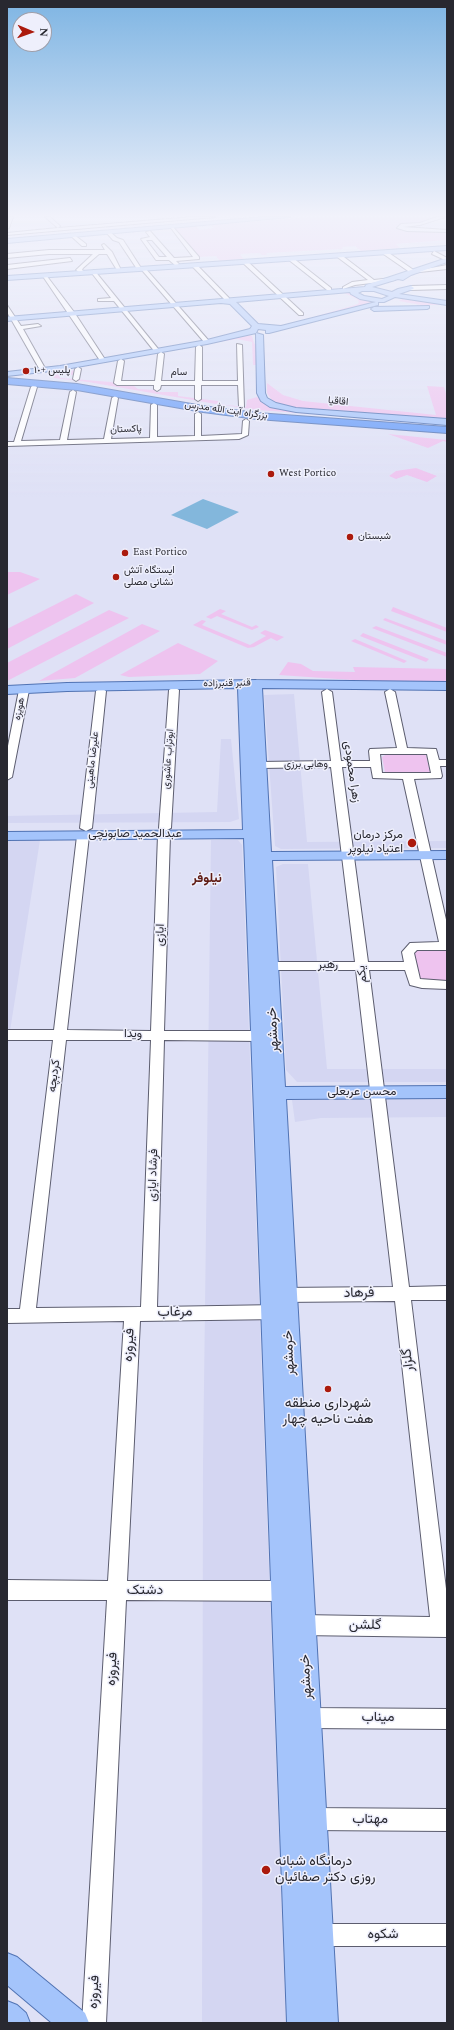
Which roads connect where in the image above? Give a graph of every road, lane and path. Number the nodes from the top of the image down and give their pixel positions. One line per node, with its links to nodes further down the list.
1 (95, 312): 9 (main road)
2 (125, 312): 19 (street)
3 (181, 312): 17 (street)
4 (237, 312): 15 (main road)
5 (299, 312): 10 (street)
6 (326, 312): 12 (main road)
7 (341, 312): 8 (main road); 12 (main road)
8 (345, 312)
9 (72, 314): 11 (main road); 21 (street)
10 (301, 314)
11 (10, 319): 14 (street)
12 (288, 324): 15 (main road)
13 (38, 326): 14 (street)
14 (19, 328): 23 (street)
15 (256, 331): 16 (main road); 42 (main road, اقاقیا)
16 (243, 341): 17 (main road); 18 (main road); 31 (street)
17 (207, 342): 19 (main road)
18 (199, 347): 19 (main road); 30 (street)
19 (159, 353): 20 (main road); 32 (street)
20 (120, 360): 21 (main road); 22 (main road); 32 (street)
21 (103, 361): 24 (main road)
22 (78, 368): 24 (main road); 28 (street)
23 (43, 370): 24 (main road); 25 (main road)
24 (61, 370): 26 (main road)
25 (7, 374)
26 (51, 374)
27 (7, 378): 43 (highway, بزرگراه آیت الله مدرس)
28 (76, 379)
29 (7, 381): 41 (highway, بزرگراه آیت الله مدرس)
30 (198, 384): 31 (street); 32 (street); 36 (street)
31 (241, 384): 38 (street)
32 (158, 385)
33 (34, 387): 52 (street)
34 (73, 392): 50 (street)
35 (115, 398): 49 (street)
36 (198, 399)
37 (154, 406): 48 (street)
38 (242, 406)
39 (198, 414): 47 (street)
40 (246, 421): 44 (highway); 47 (street, پاکستان)
41 (324, 422): 44 (highway); 45 (highway, بزرگراه آیت الله مدرس)
42 (447, 422)
43 (447, 426)
44 (390, 430): 46 (highway)
45 (447, 430)
46 (447, 435)
47 (198, 438): 48 (street, پاکستان)
48 (153, 440): 49 (street, پاکستان)
49 (107, 441): 50 (street, پاکستان)
50 (62, 442): 52 (street, پاکستان)
51 (7, 444): 52 (street, پاکستان)
52 (17, 444)
53 (409, 686): 54 (main road, قنبر قنبرزاده); 55 (main road); 56 (main road, قنبر قنبرزاده)
54 (447, 686)
55 (67, 687): 56 (main road, قنبر قنبرزاده); 60 (main road, قنبر قنبرزاده)
56 (250, 687): 58 (main road, قنبر قنبرزاده); 61 (main road, قنبر قنبرزاده); 69 (main road, خرمشهر); 74 (main road, خرمشهر)
57 (7, 690): 60 (main road, قنبر قنبرزاده)
58 (174, 690): 59 (main road, قنبر قنبرزاده); 76 (street, ابوتراب عاشوری)
59 (101, 691): 60 (main road, قنبر قنبرزاده); 75 (street, علیرضا ماهینی)
60 (24, 692): 64 (main road, قنبر قنبرزاده); 72 (street, هویزه)
61 (327, 692): 62 (main road, قنبر قنبرزاده); 70 (street, زهرا محمودی)
62 (390, 692): 63 (main road, قنبر قنبرزاده); 65 (street)
63 (447, 692)
64 (7, 695)
65 (403, 751): 66 (street); 68 (street)
66 (434, 763): 67 (street); 71 (street)
67 (447, 763)
68 (376, 764): 70 (street, وهابی برزی); 71 (street)
69 (260, 765): 70 (street, وهابی برزی); 74 (main road, خرمشهر)
70 (337, 765): 79 (street, زهرا محمودی)
71 (408, 776): 80 (street)
72 (7, 777)
73 (7, 829): 75 (main road, عبدالحمید صابونچی)
74 (257, 831): 76 (main road, عبدالحمید صابونچی); 81 (main road, خرمشهر)
75 (85, 832): 76 (main road, عبدالحمید صابونچی); 77 (main road, عبدالحمید صابونچی); 88 (street, کردبچه)
76 (165, 832): 89 (street, ایازی)
77 (7, 836)
78 (447, 854): 80 (main road)
79 (349, 855): 80 (main road); 81 (main road); 84 (street, یکم)
80 (425, 855): 82 (street)
81 (258, 856): 83 (main road, خرمشهر); 90 (main road, خرمشهر)
82 (446, 946): 85 (street)
83 (270, 966): 84 (street, رهبر); 93 (main road, خرمشهر)
84 (362, 966): 85 (street, رهبر); 91 (street, یکم)
85 (410, 966): 86 (street)
86 (447, 985)
87 (7, 1035): 88 (street, ویدا)
88 (60, 1035): 89 (street, ویدا); 99 (street, کردبچه)
89 (158, 1035): 90 (street, ویدا); 97 (street, فرشاد ایازی)
90 (259, 1036): 93 (main road, خرمشهر)
91 (378, 1092): 92 (main road, محسن عربعلی); 93 (main road, محسن عربعلی); 95 (street, گلزار)
92 (447, 1092)
93 (269, 1093): 96 (main road, خرمشهر)
94 (447, 1293): 95 (street, فرهاد)
95 (402, 1294): 96 (street, فرهاد); 104 (street, گلزار)
96 (279, 1303): 97 (street, مرغاب); 102 (main road, خرمشهر); 103 (main road, خرمشهر)
97 (140, 1314): 99 (street, مرغاب); 101 (street, فیروزه)
98 (7, 1316): 99 (street, مرغاب)
99 (27, 1316)
100 (7, 1590): 101 (street, دشتک)
101 (117, 1591): 102 (street, دشتک); 115 (street, فیروزه)
102 (282, 1591): 103 (main road, خرمشهر)
103 (293, 1625): 104 (street, گلشن); 105 (main road, خرمشهر); 107 (main road, خرمشهر)
104 (444, 1627)
105 (309, 1718): 106 (street, میناب); 107 (main road, خرمشهر)
106 (447, 1718)
107 (303, 1819): 108 (street, مهتاب); 109 (main road, خرمشهر); 116 (main road, خرمشهر)
108 (447, 1820)
109 (320, 1935): 110 (street, شکوه); 117 (main road, خرمشهر)
110 (447, 1935)
111 (7, 1967): 114 (main road)
112 (7, 2015): 113 (main road)
113 (16, 2023)
114 (75, 2023)
115 (94, 2023)
116 (301, 2023)
117 (324, 2023)

